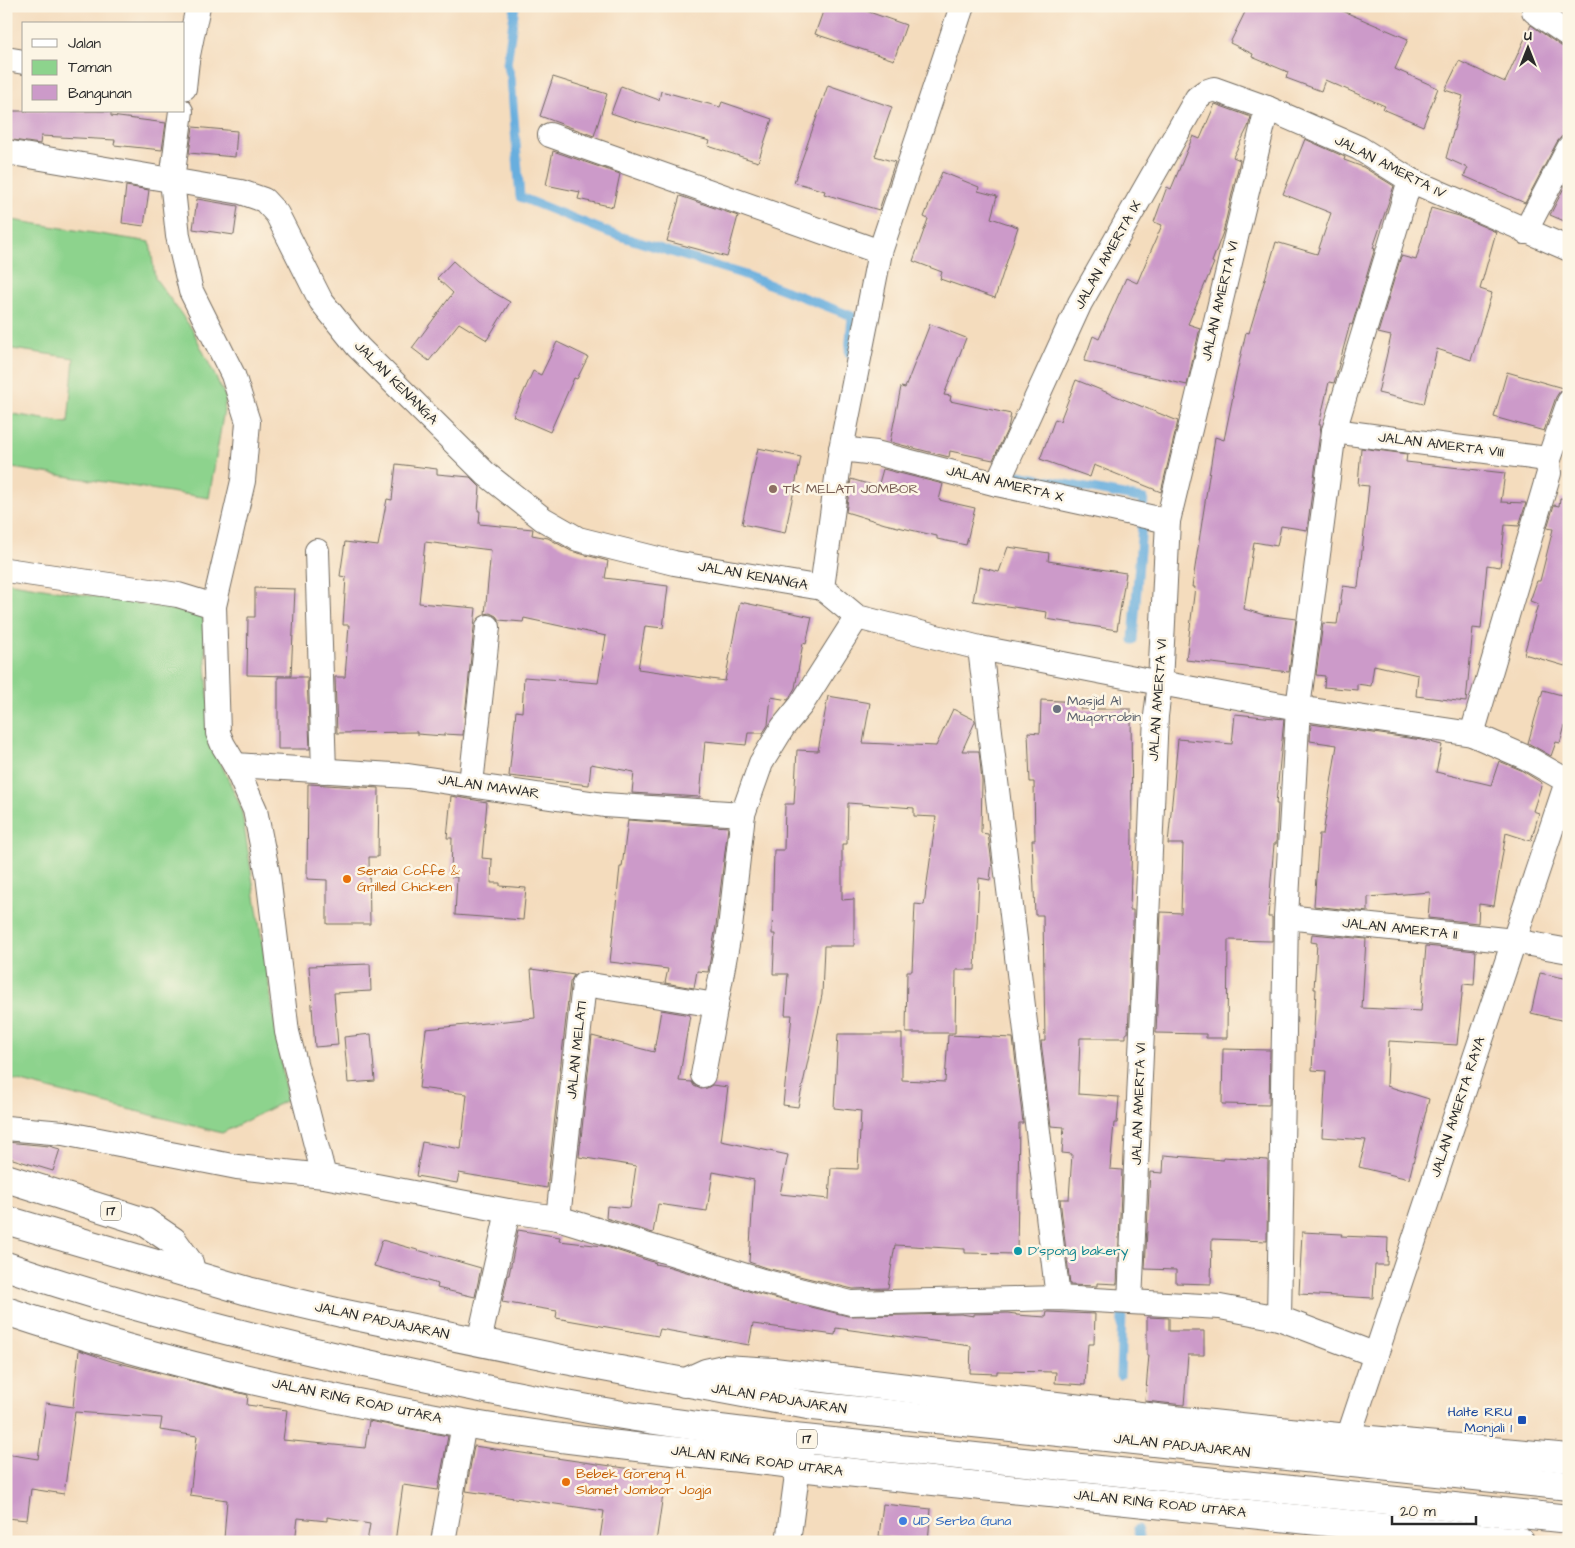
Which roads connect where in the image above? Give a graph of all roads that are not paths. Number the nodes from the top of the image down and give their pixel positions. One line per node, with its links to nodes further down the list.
1 (198, 6): 6 (street)
2 (962, 6): 18 (street)
3 (1537, 6): 4 (street)
4 (1569, 35)
5 (6, 59): 7 (street)
6 (186, 60): 8 (street)
7 (22, 62)
8 (185, 74)
9 (1267, 108): 15 (street, JALAN AMERTA IV); 23 (street, JALAN AMERTA IX); 24 (street, JALAN AMERTA VI)
10 (181, 112): 14 (street)
11 (550, 135): 18 (street)
12 (1569, 148): 16 (street)
13 (6, 152): 14 (street, JALAN KENANGA)
14 (172, 180): 27 (street, JALAN KENANGA); 28 (street)
15 (1410, 180): 16 (street, JALAN AMERTA IV); 20 (street)
16 (1525, 232): 17 (street, JALAN AMERTA IV)
17 (1569, 249)
18 (880, 252): 21 (street)
19 (1569, 402): 22 (street)
20 (1334, 431): 22 (street, JALAN AMERTA VIII); 33 (street)
21 (842, 448): 23 (street, JALAN AMERTA X); 27 (street)
22 (1548, 462): 34 (street)
23 (997, 484): 24 (street, JALAN AMERTA X)
24 (1168, 521): 32 (street, JALAN AMERTA VI)
25 (317, 551): 36 (street)
26 (6, 570): 28 (street)
27 (822, 588): 29 (street)
28 (214, 606): 35 (street)
29 (857, 617): 31 (street); 39 (street)
30 (488, 627): 38 (street)
31 (980, 648): 32 (street); 53 (street)
32 (1160, 683): 33 (street); 54 (street, JALAN AMERTA VI)
33 (1298, 708): 34 (street); 40 (street)
34 (1472, 734): 37 (street)
35 (235, 765): 36 (street, JALAN MAWAR); 46 (street)
36 (324, 771): 38 (street, JALAN MAWAR)
37 (1568, 780): 41 (street, JALAN AMERTA RAYA)
38 (471, 784): 39 (street, JALAN MAWAR)
39 (742, 814): 43 (street)
40 (1286, 917): 41 (street, JALAN AMERTA II); 56 (street)
41 (1514, 941): 42 (street, JALAN AMERTA II); 58 (street, JALAN AMERTA RAYA)
42 (1569, 951)
43 (716, 1005): 44 (street); 49 (street, JALAN MELATI)
44 (703, 1075)
45 (6, 1128): 46 (street)
46 (324, 1176): 48 (street)
47 (6, 1178): 52 (main road, 17)
48 (508, 1211): 49 (street); 57 (street)
49 (558, 1218): 53 (street)
50 (6, 1220): 52 (main road, JALAN PADJAJARAN)
51 (6, 1266): 62 (main road, 17)
52 (192, 1275): 57 (main road, JALAN PADJAJARAN)
53 (1058, 1298): 54 (street)
54 (1130, 1302): 56 (street)
55 (6, 1311): 60 (main road, JALAN RING ROAD UTARA)
56 (1279, 1318): 58 (street)
57 (479, 1342): 59 (main road, JALAN PADJAJARAN)
58 (1376, 1355): 61 (street, JALAN AMERTA RAYA)
59 (684, 1383): 61 (main road); 65 (main road, JALAN PADJAJARAN)
60 (464, 1424): 64 (main road, JALAN RING ROAD UTARA); 67 (street)
61 (1348, 1438): 63 (main road)
62 (804, 1439): 64 (street); 66 (main road, 17)
63 (1569, 1458)
64 (798, 1467): 68 (street); 69 (main road, JALAN RING ROAD UTARA)
65 (1569, 1486)
66 (1569, 1519)
67 (443, 1542)
68 (788, 1542)
69 (1520, 1542)

